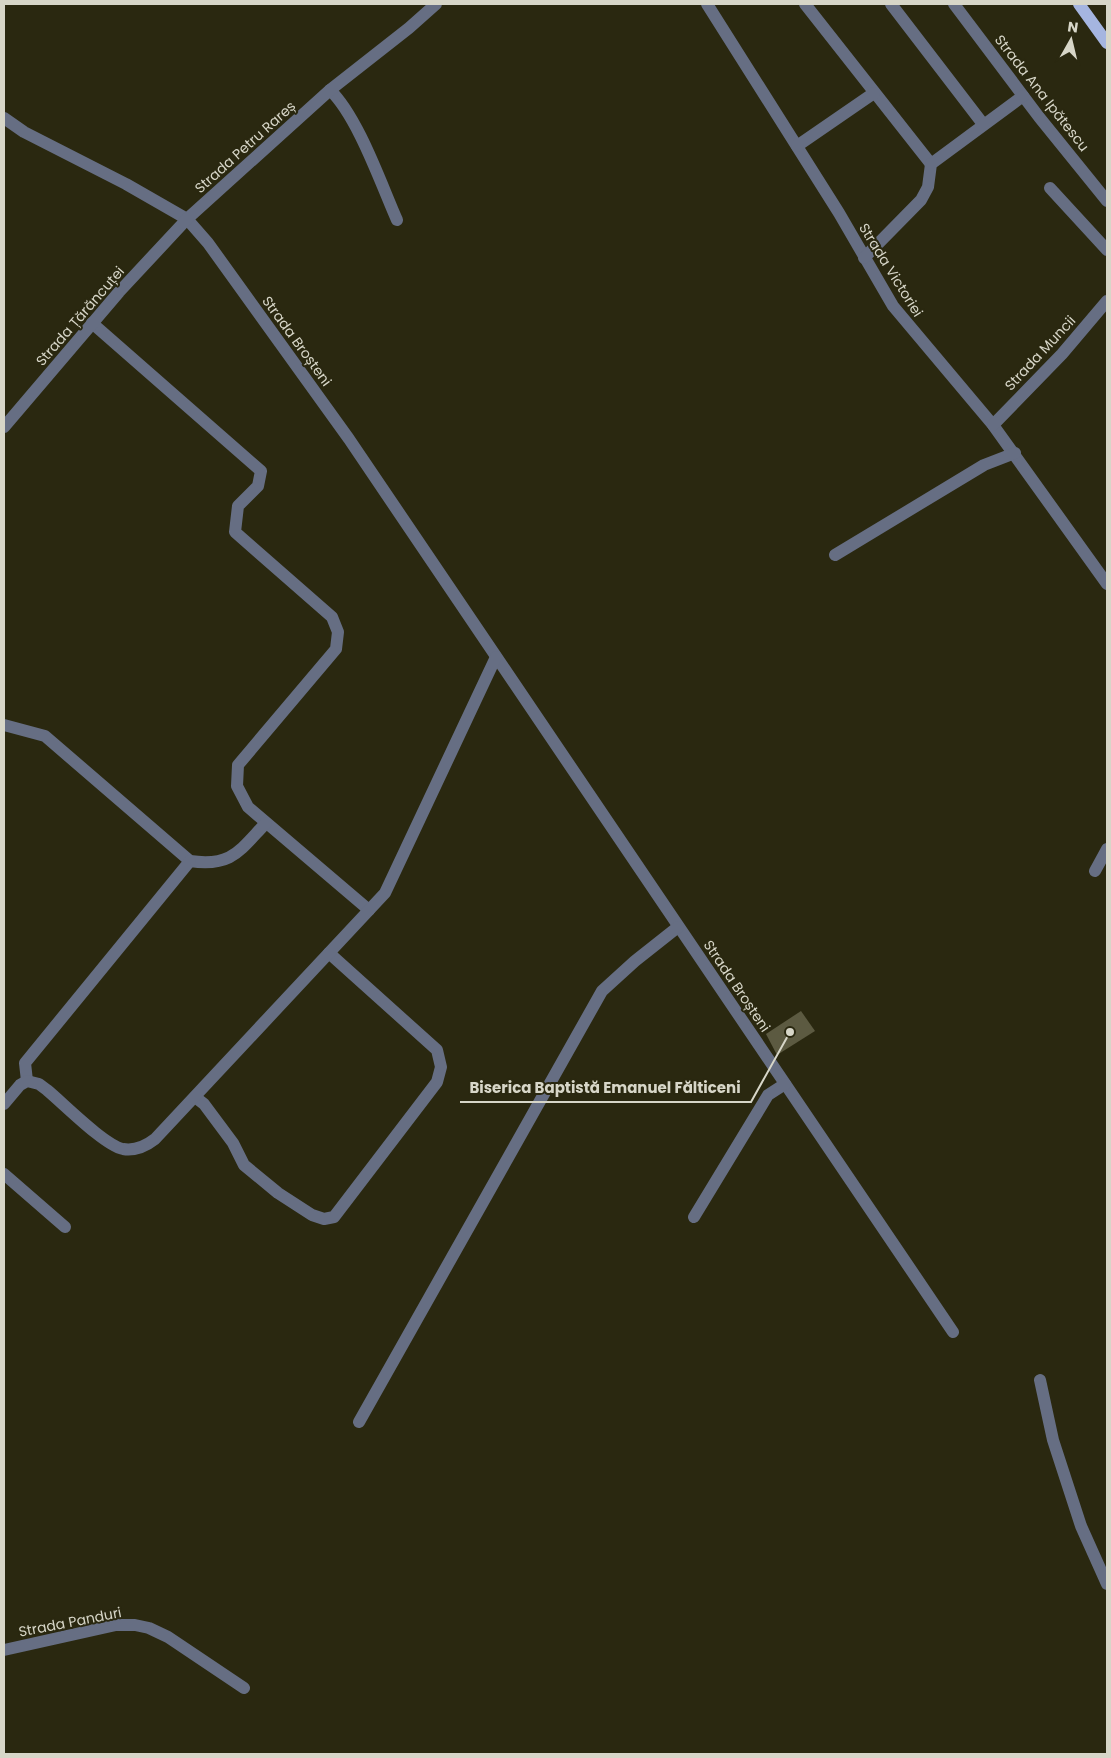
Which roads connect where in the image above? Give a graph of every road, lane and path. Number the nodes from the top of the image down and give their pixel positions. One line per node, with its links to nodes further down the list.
1 (436, 4): 8 (street, Strada Petru Rareș)
2 (707, 4): 13 (street, Strada Victoriei)
3 (805, 4): 9 (street)
4 (891, 4): 12 (street)
5 (954, 4): 10 (street, Strada Ana Ipătescu)
6 (1079, 4): 7 (main road)
7 (1107, 43)
8 (330, 90): 17 (street); 18 (street, Strada Petru Rareș)
9 (874, 93): 13 (street); 14 (street)
10 (1023, 96): 12 (street); 16 (street, Strada Ana Ipătescu)
11 (4, 118): 18 (street, Strada Broșteni)
12 (983, 124): 14 (street)
13 (797, 146): 20 (street, Strada Victoriei)
14 (931, 164): 20 (street)
15 (1050, 188): 19 (street)
16 (1107, 201)
17 (397, 220)
18 (184, 223): 22 (street, Strada Țărăncuței); 28 (street, Strada Broșteni)
19 (1107, 250)
20 (864, 258): 23 (street, Strada Victoriei)
21 (1107, 301): 23 (street, Strada Muncii)
22 (92, 323): 24 (street, Strada Țărăncuței); 30 (street)
23 (993, 425): 25 (street, Strada Victoriei)
24 (4, 427)
25 (1015, 453): 26 (street); 27 (street, Strada Victoriei)
26 (835, 555)
27 (1107, 584)
28 (496, 657): 34 (street); 35 (street, Strada Broșteni)
29 (4, 725): 32 (street)
30 (266, 823): 32 (street); 34 (street)
31 (1107, 849): 33 (street)
32 (190, 861): 37 (street)
33 (1095, 871)
34 (369, 910): 36 (street)
35 (678, 926): 38 (street, Strada Broșteni); 46 (street)
36 (329, 953): 39 (street); 39 (street)
37 (27, 1081): 39 (street); 40 (street)
38 (785, 1084): 42 (street); 44 (street, Strada Broșteni)
39 (195, 1097)
40 (4, 1104)
41 (4, 1174): 43 (street)
42 (694, 1217)
43 (65, 1227)
44 (953, 1332)
45 (1040, 1380): 47 (street)
46 (359, 1422)
47 (1107, 1584)
48 (4, 1650): 49 (street, Strada Panduri)
49 (244, 1688)

